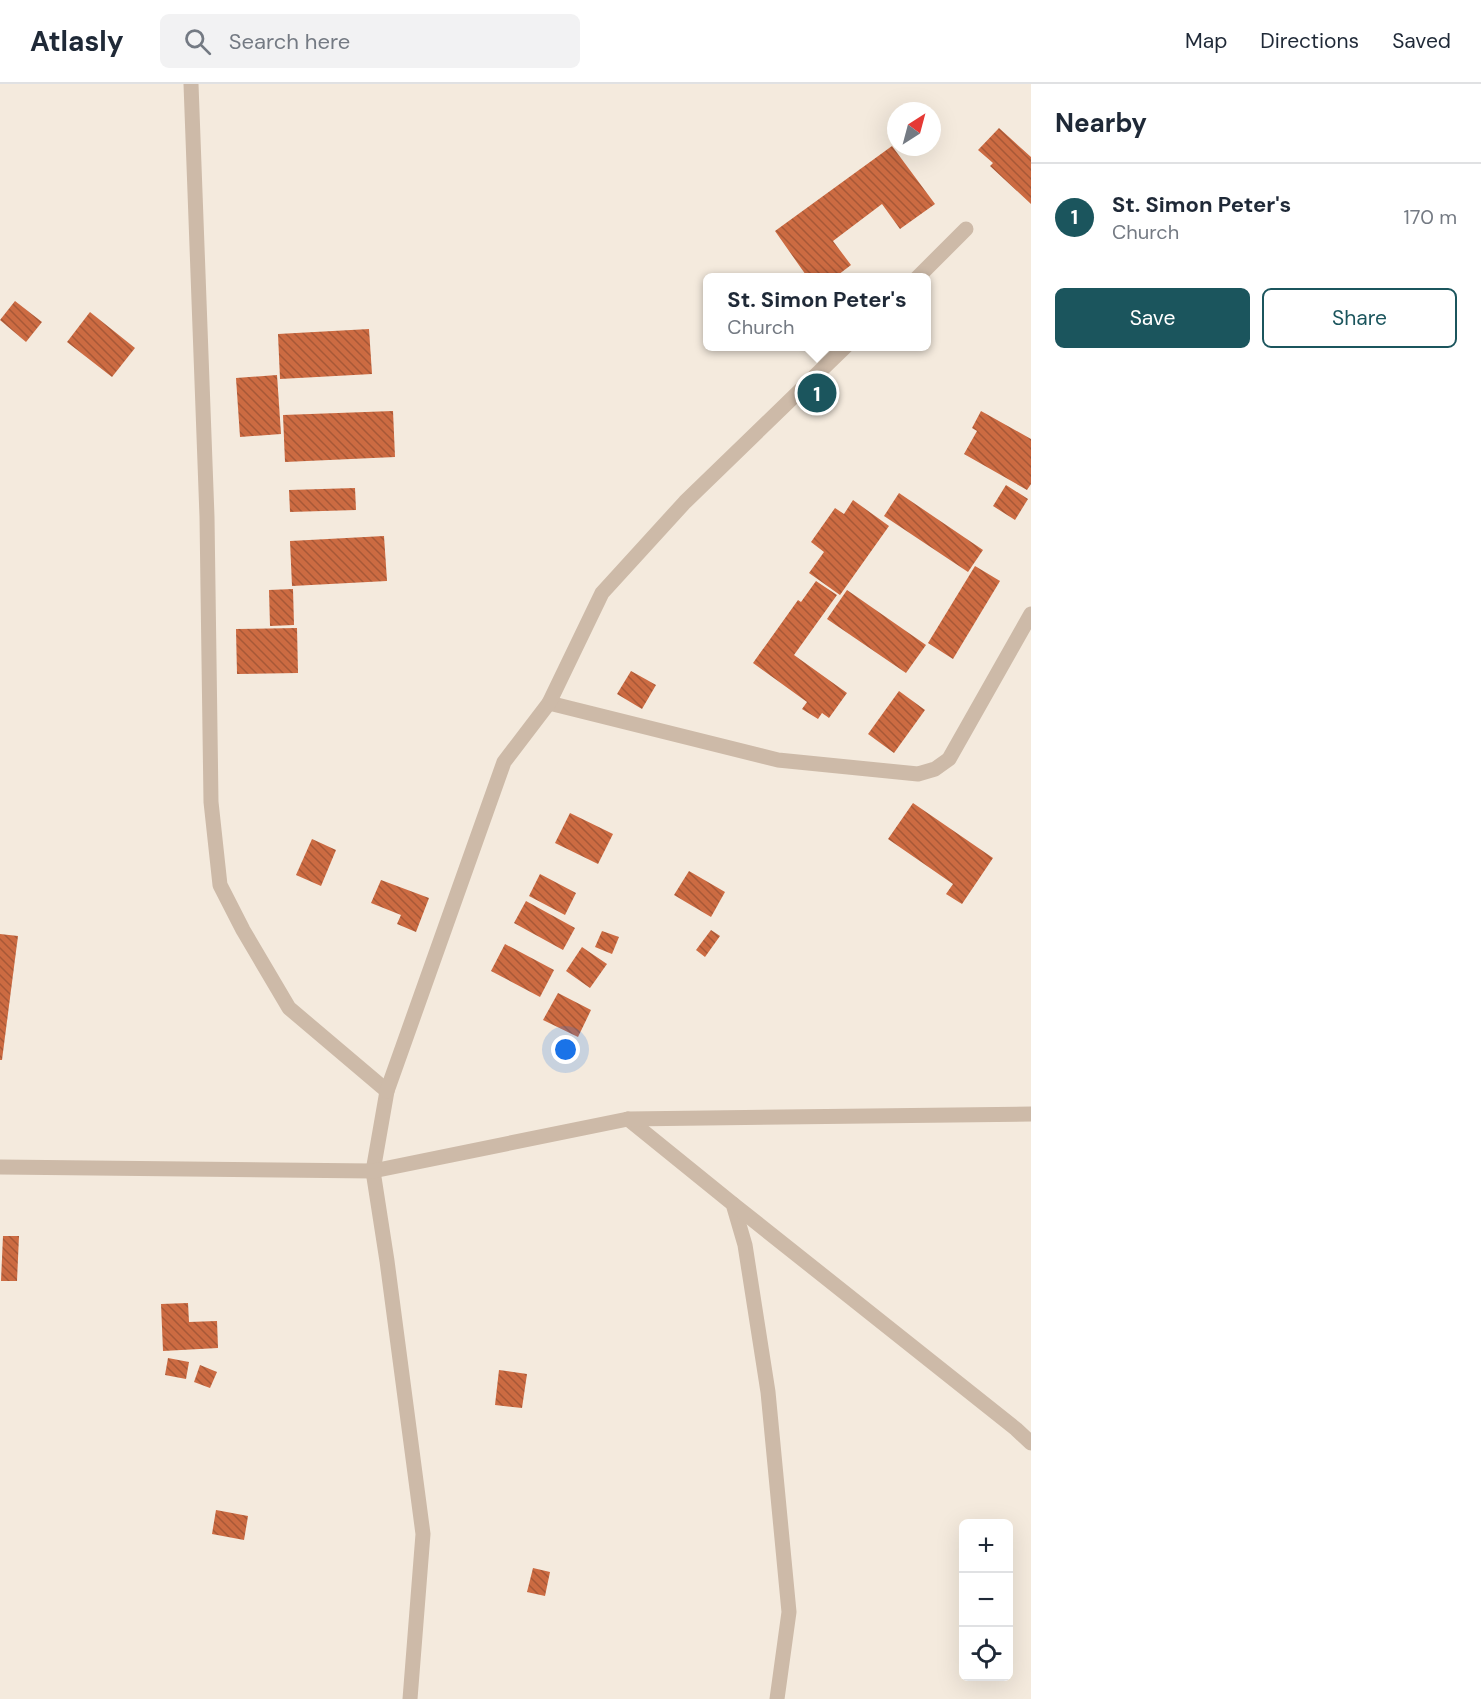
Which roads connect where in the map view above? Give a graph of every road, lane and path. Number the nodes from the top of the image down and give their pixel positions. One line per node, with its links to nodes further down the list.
1 (191, 84): 7 (street)
2 (966, 229): 3 (street)
3 (922, 273)
4 (841, 351): 6 (street)
5 (1031, 614): 6 (street)
6 (549, 703): 7 (street)
7 (387, 1091): 11 (street)
8 (1031, 1114): 9 (street)
9 (628, 1119): 11 (street); 12 (street)
10 (0, 1167): 11 (street)
11 (373, 1170): 14 (street)
12 (732, 1204): 13 (street); 15 (street)
13 (1031, 1443)
14 (410, 1699)
15 (777, 1699)

